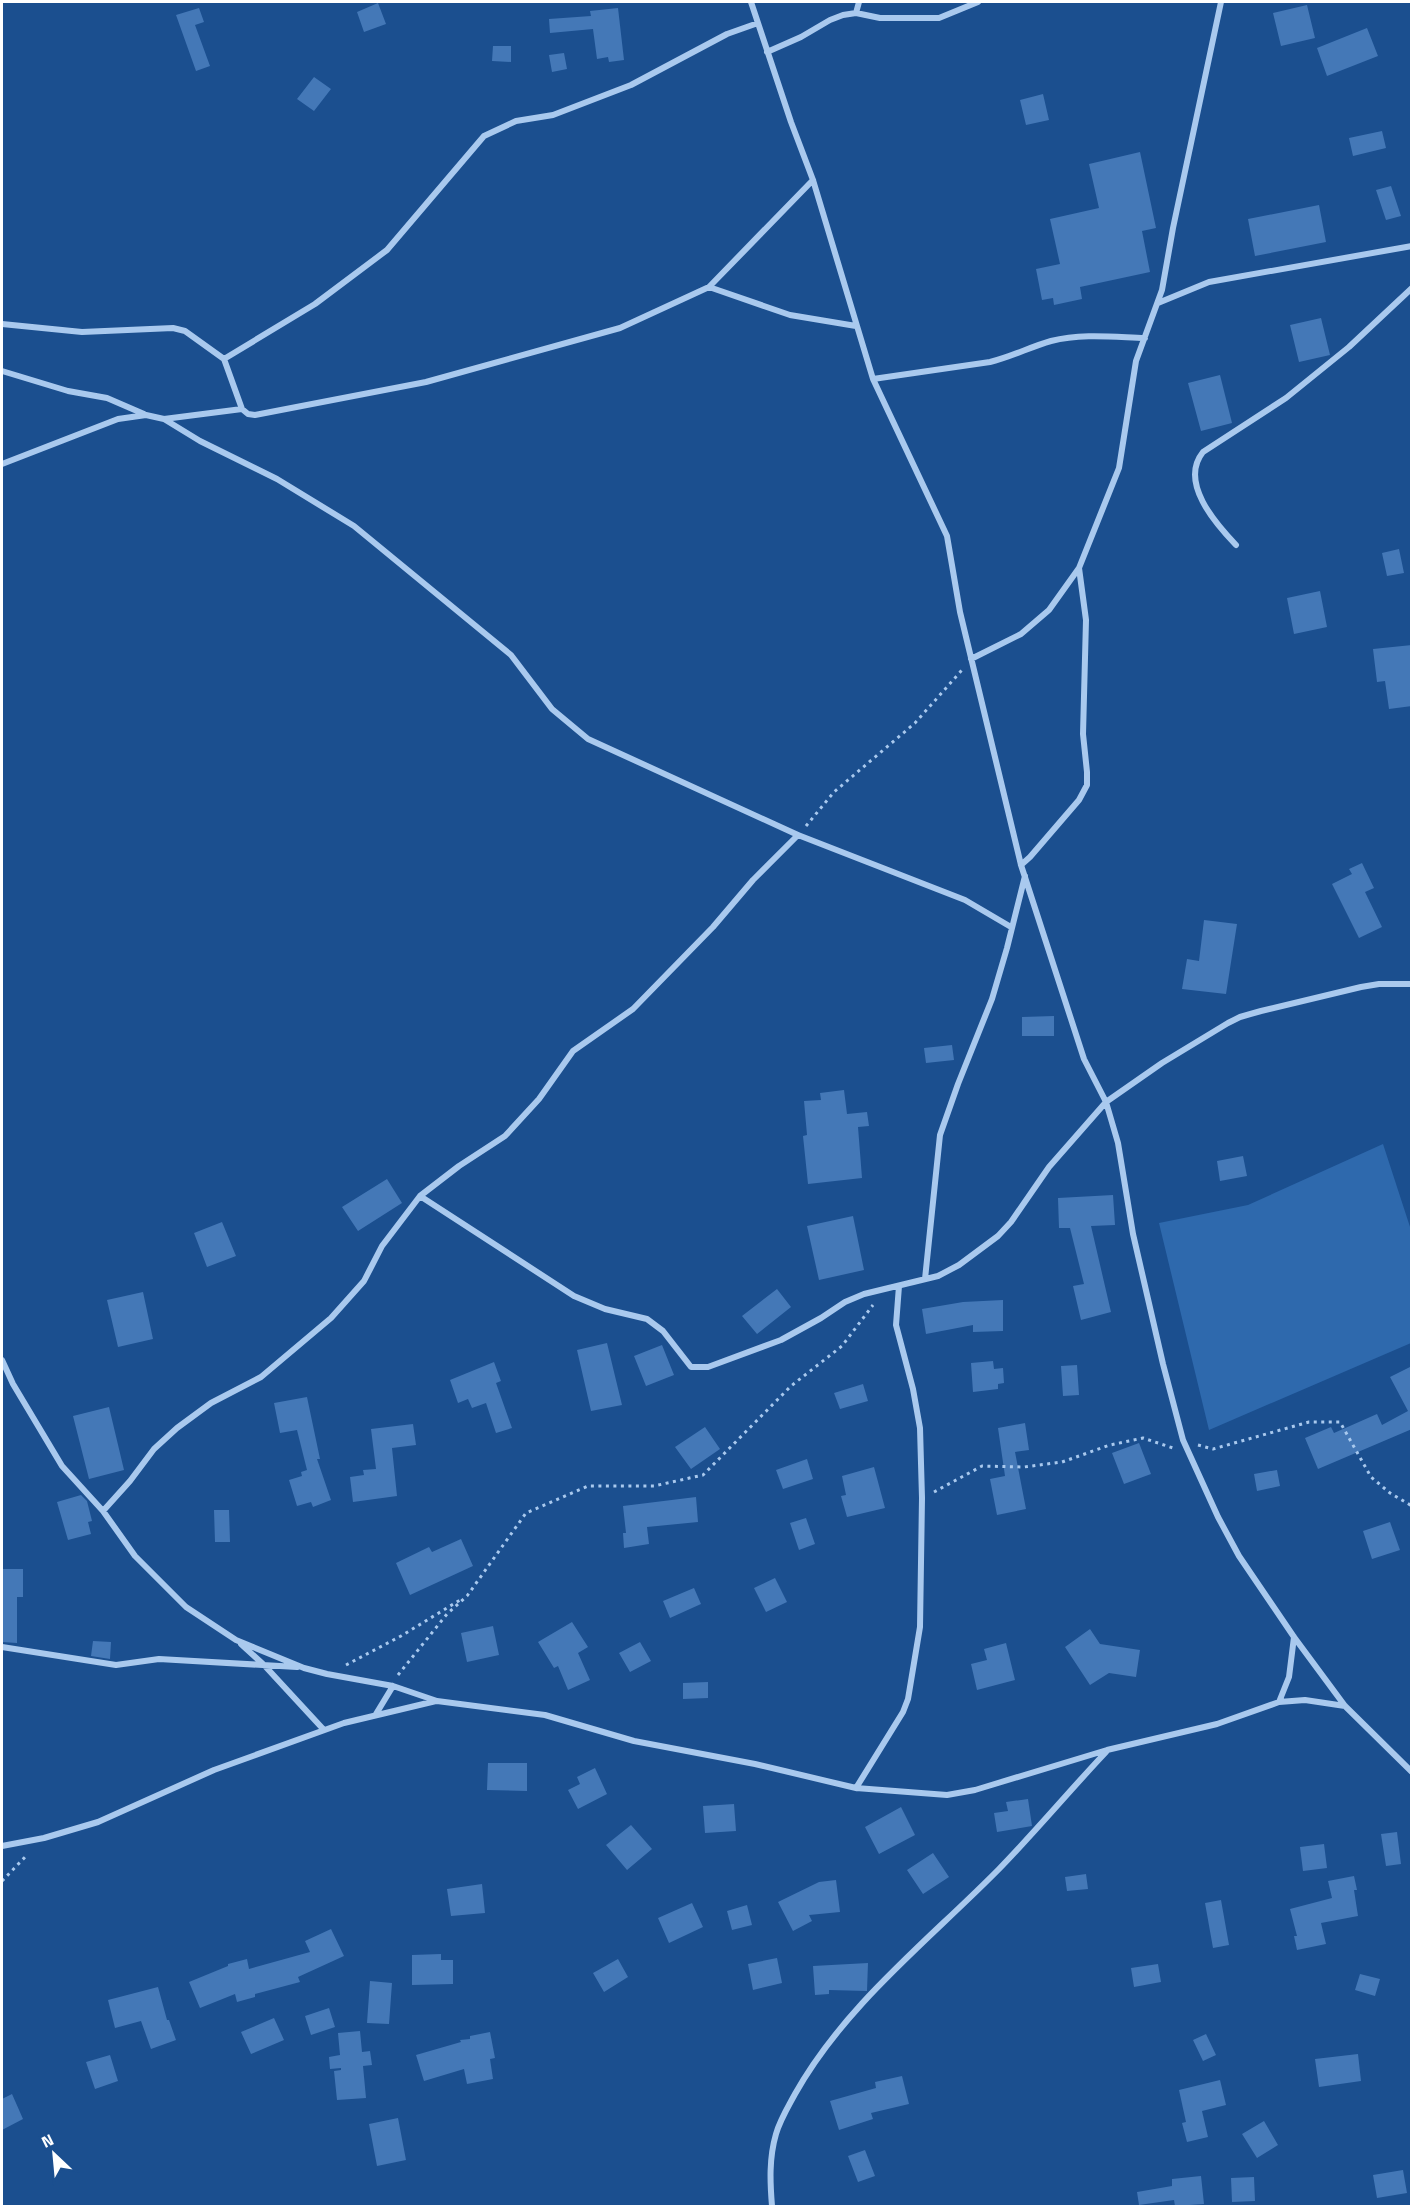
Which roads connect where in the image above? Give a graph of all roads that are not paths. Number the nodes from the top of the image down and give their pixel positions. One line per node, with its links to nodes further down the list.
1 (751, 2): 6 (street)
2 (859, 2): 5 (street)
3 (978, 2): 5 (street)
4 (1221, 2): 12 (street)
5 (856, 13): 7 (street)
6 (758, 23): 7 (street); 16 (street)
7 (766, 52): 8 (street)
8 (813, 180): 10 (street); 14 (street)
9 (1412, 246): 12 (street)
10 (709, 287): 14 (street); 19 (street)
11 (1412, 288): 23 (street)
12 (1158, 303): 15 (street)
13 (2, 324): 16 (street)
14 (856, 326): 18 (street)
15 (1145, 338): 18 (street); 24 (street)
16 (224, 359): 19 (street)
17 (2, 371): 20 (street)
18 (873, 380): 25 (street)
19 (242, 409): 21 (street)
20 (146, 415): 21 (street); 22 (street)
21 (164, 419): 26 (street)
22 (2, 464)
23 (1236, 545)
24 (1079, 568): 25 (street); 27 (street)
25 (971, 659): 27 (street)
26 (798, 835): 29 (street); 32 (street)
27 (1021, 865): 28 (street)
28 (1025, 876): 29 (street); 31 (street)
29 (1011, 927): 33 (street)
30 (1412, 984): 31 (street)
31 (1106, 1102): 33 (street); 37 (street)
32 (420, 1196): 34 (street); 36 (street)
33 (925, 1279): 34 (street)
34 (899, 1287): 50 (street)
35 (2, 1360): 36 (street)
36 (103, 1511): 38 (street)
37 (1294, 1637): 44 (street); 45 (street)
38 (236, 1640): 40 (street); 41 (street)
39 (2, 1647): 40 (street)
40 (264, 1665): 41 (street); 47 (street)
41 (304, 1668): 42 (street)
42 (393, 1686): 43 (street); 46 (street)
43 (437, 1701): 46 (street); 50 (street)
44 (1279, 1702): 45 (street); 48 (street)
45 (1346, 1706): 49 (street)
46 (376, 1714): 47 (street)
47 (324, 1730): 51 (street)
48 (1107, 1750): 50 (street); 52 (street)
49 (1412, 1772)
50 (856, 1788)
51 (2, 1846)
52 (772, 2206)

